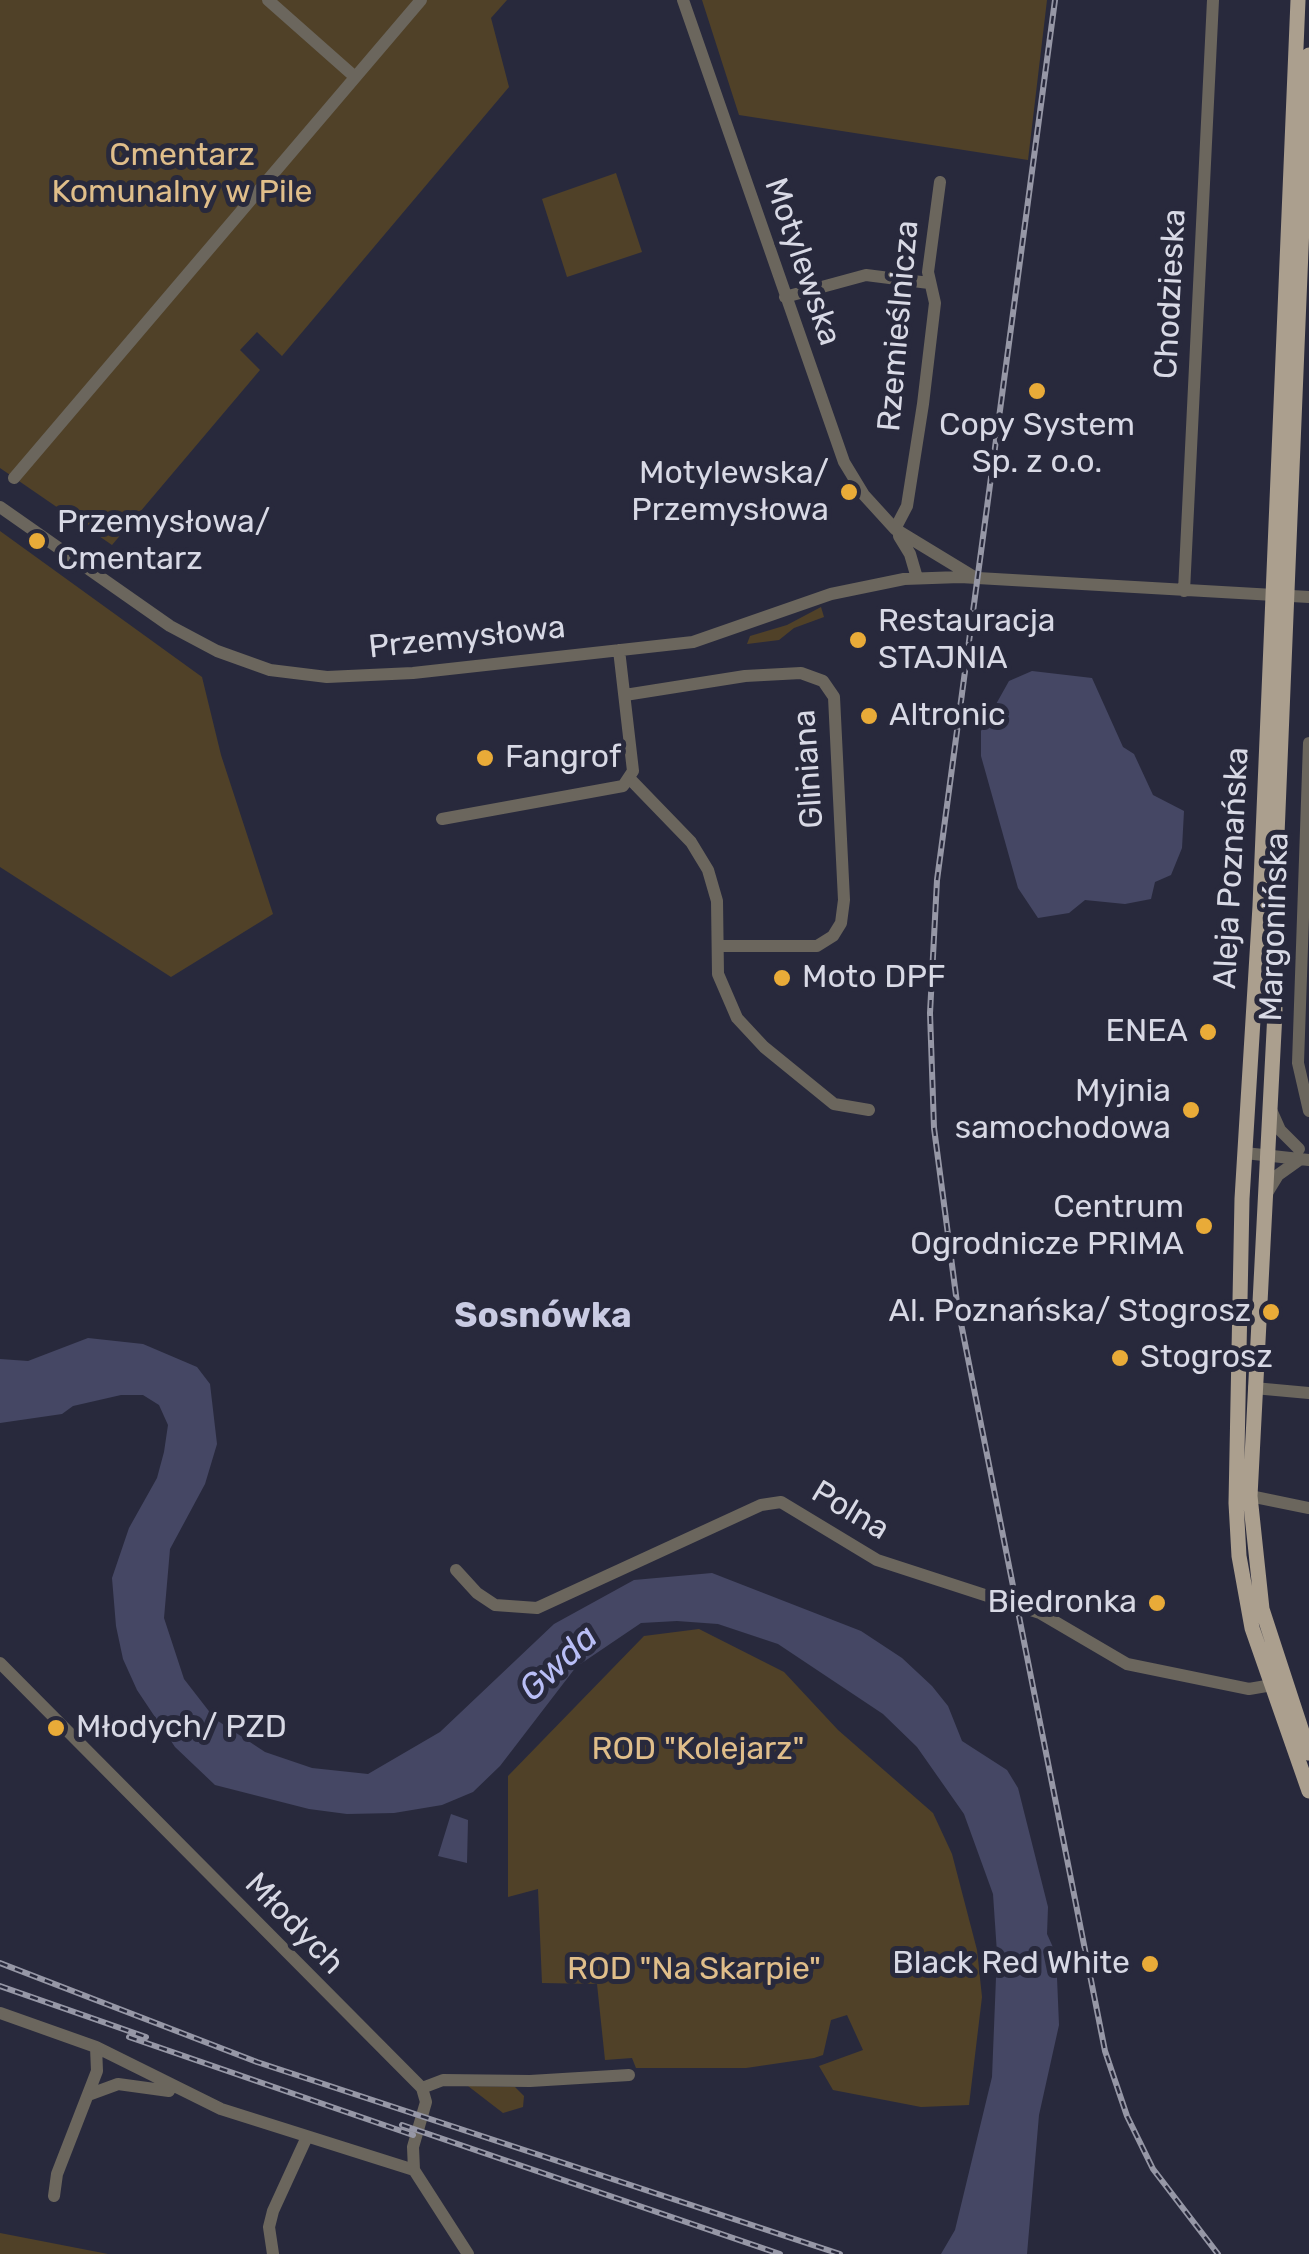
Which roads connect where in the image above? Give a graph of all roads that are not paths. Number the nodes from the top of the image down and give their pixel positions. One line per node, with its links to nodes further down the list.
1 (268, 0): 7 (street)
2 (421, 0): 7 (street)
3 (683, 0): 10 (street, Motylewska)
4 (1212, 0): 17 (street, Chodzieska)
5 (1298, 0): 18 (main road, Aleja Poznańska)
6 (1309, 56): 18 (main road, Aleja Poznańska)
7 (355, 77): 11 (street)
8 (940, 182): 9 (street, Rzemieślnicza)
9 (929, 283): 10 (street); 13 (street, Rzemieślnicza)
10 (785, 297): 13 (street, Motylewska)
11 (14, 478)
12 (0, 508): 20 (street, Przemysłowa)
13 (895, 529): 14 (street, Motylewska); 15 (street, Motylewska)
14 (929, 552): 15 (street); 16 (street, Motylewska)
15 (922, 578): 16 (street, Przemysłowa); 20 (street, Przemysłowa)
16 (976, 578): 17 (street, Motylewska)
17 (1184, 590): 18 (street, Motylewska)
18 (1280, 596): 19 (street, Motylewska); 27 (main road, Aleja Poznańska); 28 (main road, Aleja Poznańska)
19 (1309, 598)
20 (619, 650): 21 (street)
21 (625, 695): 23 (street); 26 (street, Gliniana)
22 (1309, 743): 25 (street, Margonińska)
23 (630, 780): 24 (street); 26 (street)
24 (442, 819)
25 (1307, 863): 31 (street, Margonińska)
26 (718, 946): 30 (street)
27 (1250, 1035): 28 (main road); 32 (main road, Aleja Poznańska)
28 (1272, 1068): 29 (main road, Aleja Poznańska)
29 (1270, 1108): 33 (main road, Aleja Poznańska); 34 (street)
30 (868, 1110)
31 (1309, 1112)
32 (1244, 1153): 33 (street); 42 (main road, Aleja Poznańska)
33 (1269, 1154): 34 (street); 35 (main road, Aleja Poznańska)
34 (1304, 1155): 35 (street)
35 (1267, 1194): 36 (main road, Aleja Poznańska)
36 (1254, 1388): 37 (street); 38 (main road, Aleja Poznańska)
37 (1309, 1393)
38 (1250, 1496): 39 (street); 42 (main road, Aleja Poznańska)
39 (1309, 1508)
40 (456, 1570): 42 (street, Polna)
41 (0, 1663): 48 (street, Młodych)
42 (1274, 1678): 43 (main road, Aleja Poznańska); 44 (main road, Aleja Poznańska)
43 (1309, 1753)
44 (1309, 1792)
45 (0, 2013): 46 (street)
46 (96, 2047): 49 (street); 50 (street)
47 (629, 2075): 48 (street)
48 (422, 2088): 52 (street)
49 (88, 2095): 50 (street); 53 (street)
50 (186, 2095): 51 (street)
51 (306, 2139): 52 (street); 54 (street)
52 (414, 2170): 55 (street)
53 (54, 2196)
54 (273, 2254)
55 (468, 2254)

